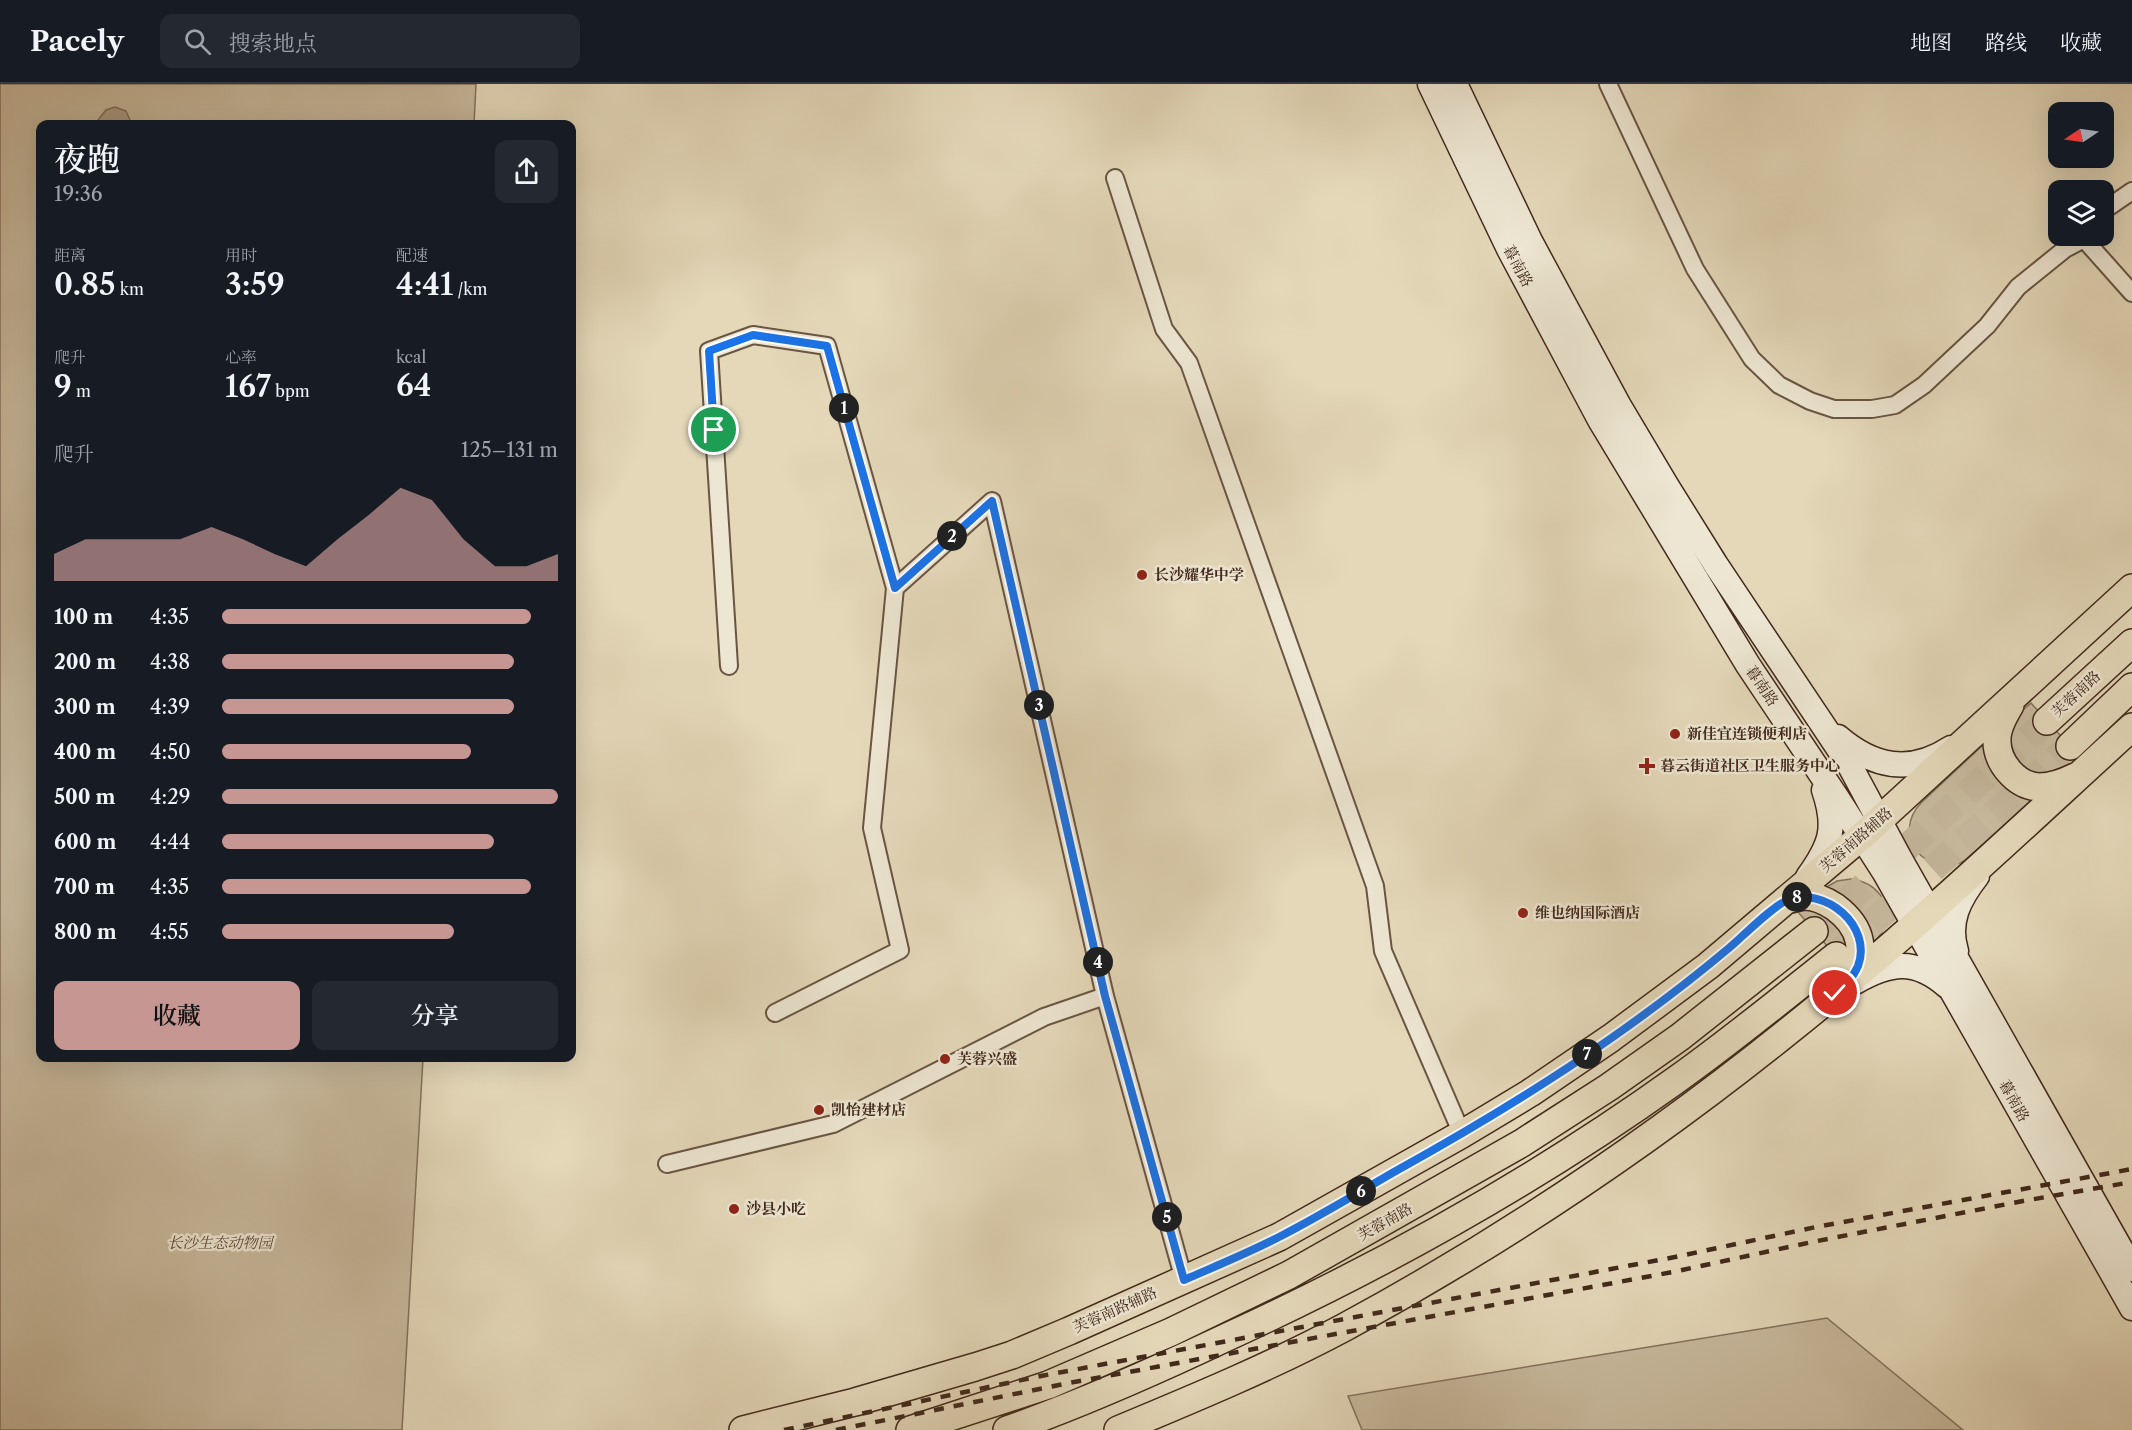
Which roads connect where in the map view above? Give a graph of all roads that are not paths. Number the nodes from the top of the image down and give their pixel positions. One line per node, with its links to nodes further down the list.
1 (1430, 84): 21 (main road, 暮南路)
2 (1455, 84): 16 (main road, 暮南路)
3 (1608, 84): 7 (street)
4 (1115, 178): 33 (street)
5 (2132, 191): 6 (street)
6 (2114, 203)
7 (2070, 246)
8 (2093, 246): 9 (street)
9 (2132, 293)
10 (895, 588): 13 (street); 31 (street); 32 (street)
11 (2132, 588): 15 (main road, 芙蓉南路辅路)
12 (2132, 643): 17 (main road, 芙蓉南路)
13 (729, 666)
14 (2132, 687): 20 (main road)
15 (2013, 699): 19 (main road, 芙蓉南路辅路); 22 (main road)
16 (1816, 715): 19 (main road); 23 (main road, 暮南路)
17 (2047, 721)
18 (2132, 727): 22 (main road)
19 (1978, 731): 23 (main road, 芙蓉南路辅路)
20 (2070, 746)
21 (1803, 748): 23 (main road, 暮南路); 25 (main road)
22 (2078, 776): 24 (main road)
23 (1870, 828): 25 (main road, 芙蓉南路辅路); 26 (main road, 暮南路)
24 (1997, 852): 26 (main road); 29 (main road)
25 (1789, 898): 30 (main road); 33 (main road, 芙蓉南路辅路)
26 (1922, 919): 29 (main road, 暮南路); 30 (main road)
27 (1814, 931): 39 (main road, 芙蓉南路)
28 (1836, 956): 40 (main road)
29 (1956, 979): 30 (main road); 35 (main road, 暮南路); 37 (main road, 暮南路)
30 (1841, 988): 41 (main road)
31 (1105, 996): 34 (street); 36 (street)
32 (775, 1013)
33 (1462, 1134): 36 (main road, 芙蓉南路辅路)
34 (667, 1164)
35 (2132, 1269)
36 (1184, 1280): 38 (main road, 芙蓉南路辅路)
37 (2132, 1308)
38 (743, 1430)
39 (910, 1430)
40 (1007, 1430)
41 (1118, 1430)

